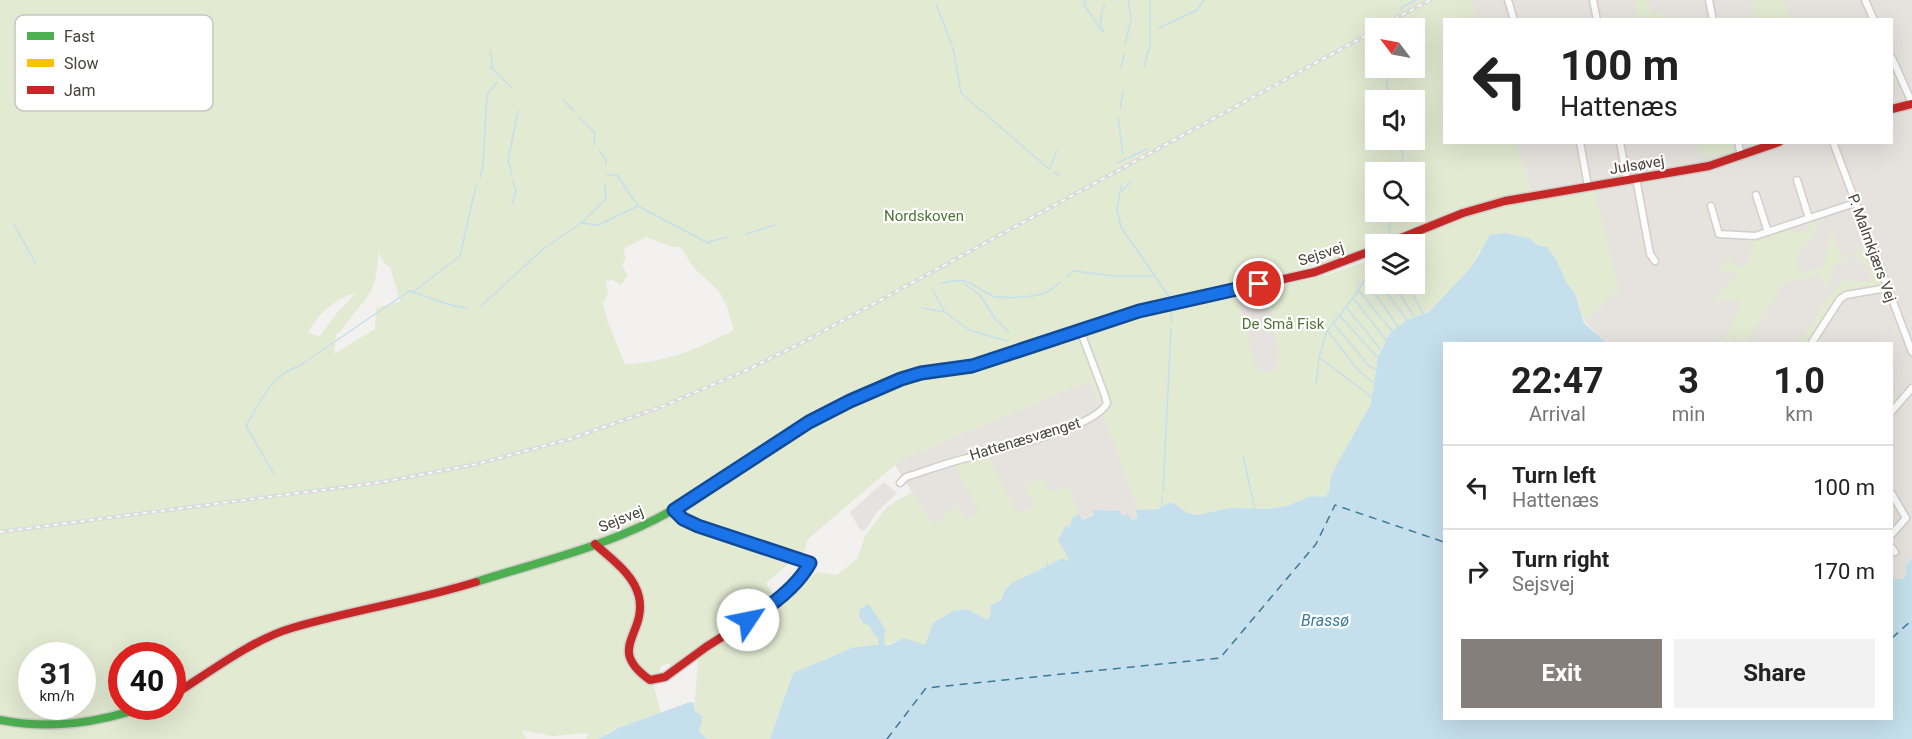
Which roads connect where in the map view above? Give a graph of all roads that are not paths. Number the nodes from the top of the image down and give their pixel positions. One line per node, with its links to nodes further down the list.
1 (1508, 0): 5 (street)
2 (1593, 0): 6 (street)
3 (1709, 0): 7 (street)
4 (1865, 0): 8 (street)
5 (1513, 18)
6 (1597, 18)
7 (1713, 18)
8 (1873, 18)
9 (1893, 60): 10 (street)
10 (1912, 103): 11 (street)
11 (1893, 109)
12 (1580, 144): 20 (street)
13 (1621, 144): 18 (street)
14 (1738, 144): 17 (street)
15 (1774, 144): 17 (street, Julsøvej)
16 (1834, 144): 22 (street, P. Malmkjærs Vej)
17 (1741, 156): 18 (street, Julsøvej)
18 (1631, 179): 20 (street, Julsøvej); 28 (street)
19 (1797, 180): 24 (street)
20 (1588, 186): 26 (street, Julsøvej)
21 (1756, 195): 25 (street)
22 (1856, 203): 24 (street); 29 (street, P. Malmkjærs Vej)
23 (1711, 206): 25 (street)
24 (1809, 218): 25 (street)
25 (1768, 232)
26 (1411, 234)
27 (1365, 253): 30 (street, Sejsvej)
28 (1655, 261)
29 (1887, 288): 31 (street); 32 (street, P. Malmkjærs Vej)
30 (1080, 330): 35 (street, Hattenæsvænget); 37 (street, Sejsvej)
31 (1812, 342)
32 (1912, 352)
33 (1912, 388): 34 (street)
34 (1893, 410)
35 (900, 483)
36 (1893, 496): 38 (street)
37 (674, 510): 39 (street, Sejsvej); 39 (street)
38 (1893, 533)
39 (595, 544): 40 (street, Sejsvej)
40 (186, 687)
41 (108, 718): 42 (street)
42 (0, 720)

